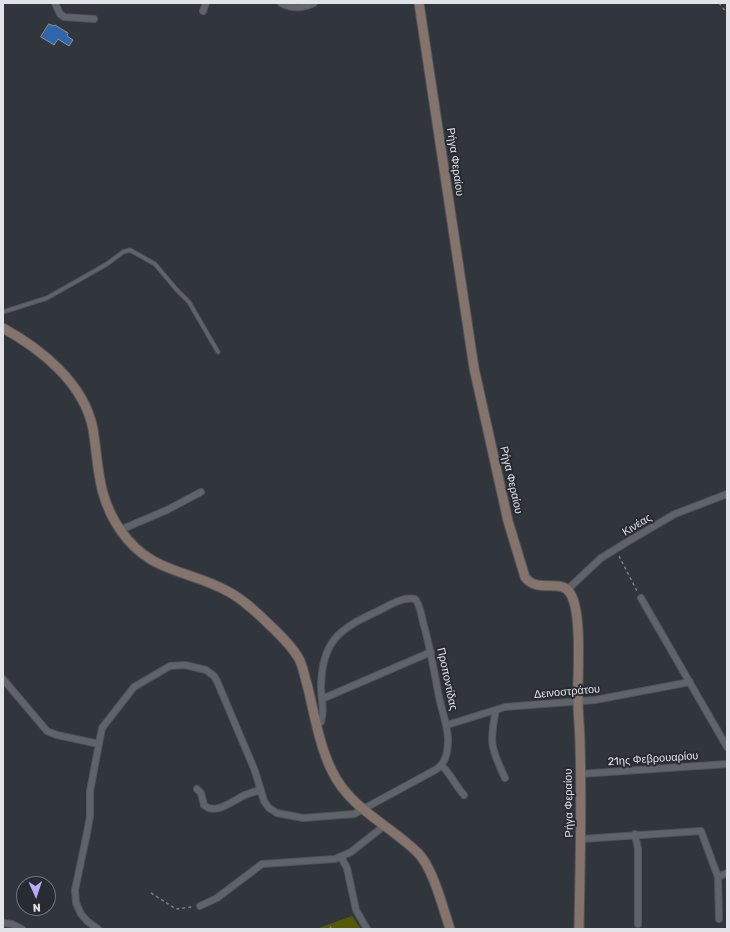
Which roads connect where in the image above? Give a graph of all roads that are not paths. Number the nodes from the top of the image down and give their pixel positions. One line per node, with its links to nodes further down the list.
1 (55, 3): 7 (street)
2 (206, 3): 6 (street)
3 (281, 3): 5 (street)
4 (419, 3): 14 (street, Ρήγα Φεραίου)
5 (310, 4)
6 (203, 11)
7 (94, 19)
8 (3, 312): 10 (lane)
9 (3, 328): 13 (street)
10 (218, 352)
11 (201, 492): 13 (street)
12 (727, 494): 14 (street, Κινέας)
13 (120, 530): 22 (street)
14 (567, 590): 20 (street, Ρήγα Φεραίου)
15 (641, 598): 18 (street)
16 (431, 652): 19 (street); 19 (street, Προποντίδας); 23 (street, Προποντίδας)
17 (3, 679): 24 (street)
18 (690, 682): 20 (street, Δεινοστράτου); 25 (street)
19 (322, 699): 22 (street)
20 (578, 702): 21 (street, Δεινοστράτου); 28 (street, Ρήγα Φεραίου)
21 (496, 710): 23 (street, Δεινοστράτου); 29 (street)
22 (317, 724): 33 (street)
23 (446, 725): 27 (street, Προποντίδας)
24 (100, 744): 31 (street); 45 (street)
25 (727, 747)
26 (727, 764): 28 (street, 21ης Φεβρουαρίου)
27 (442, 765): 32 (street); 33 (street)
28 (580, 774): 36 (street, Ρήγα Φεραίου)
29 (505, 778)
30 (197, 789): 31 (street)
31 (261, 790): 33 (street)
32 (464, 795)
33 (363, 810): 34 (street)
34 (384, 826): 37 (street); 47 (street)
35 (636, 834): 36 (street); 39 (street); 43 (street)
36 (581, 839): 48 (street, Ρήγα Φεραίου)
37 (341, 857): 40 (street); 46 (street)
38 (727, 873): 39 (street)
39 (718, 877): 41 (street)
40 (200, 906)
41 (719, 919)
42 (3, 922): 44 (street)
43 (638, 924)
44 (22, 929)
45 (98, 929)
46 (367, 929)
47 (450, 929)
48 (579, 929)

